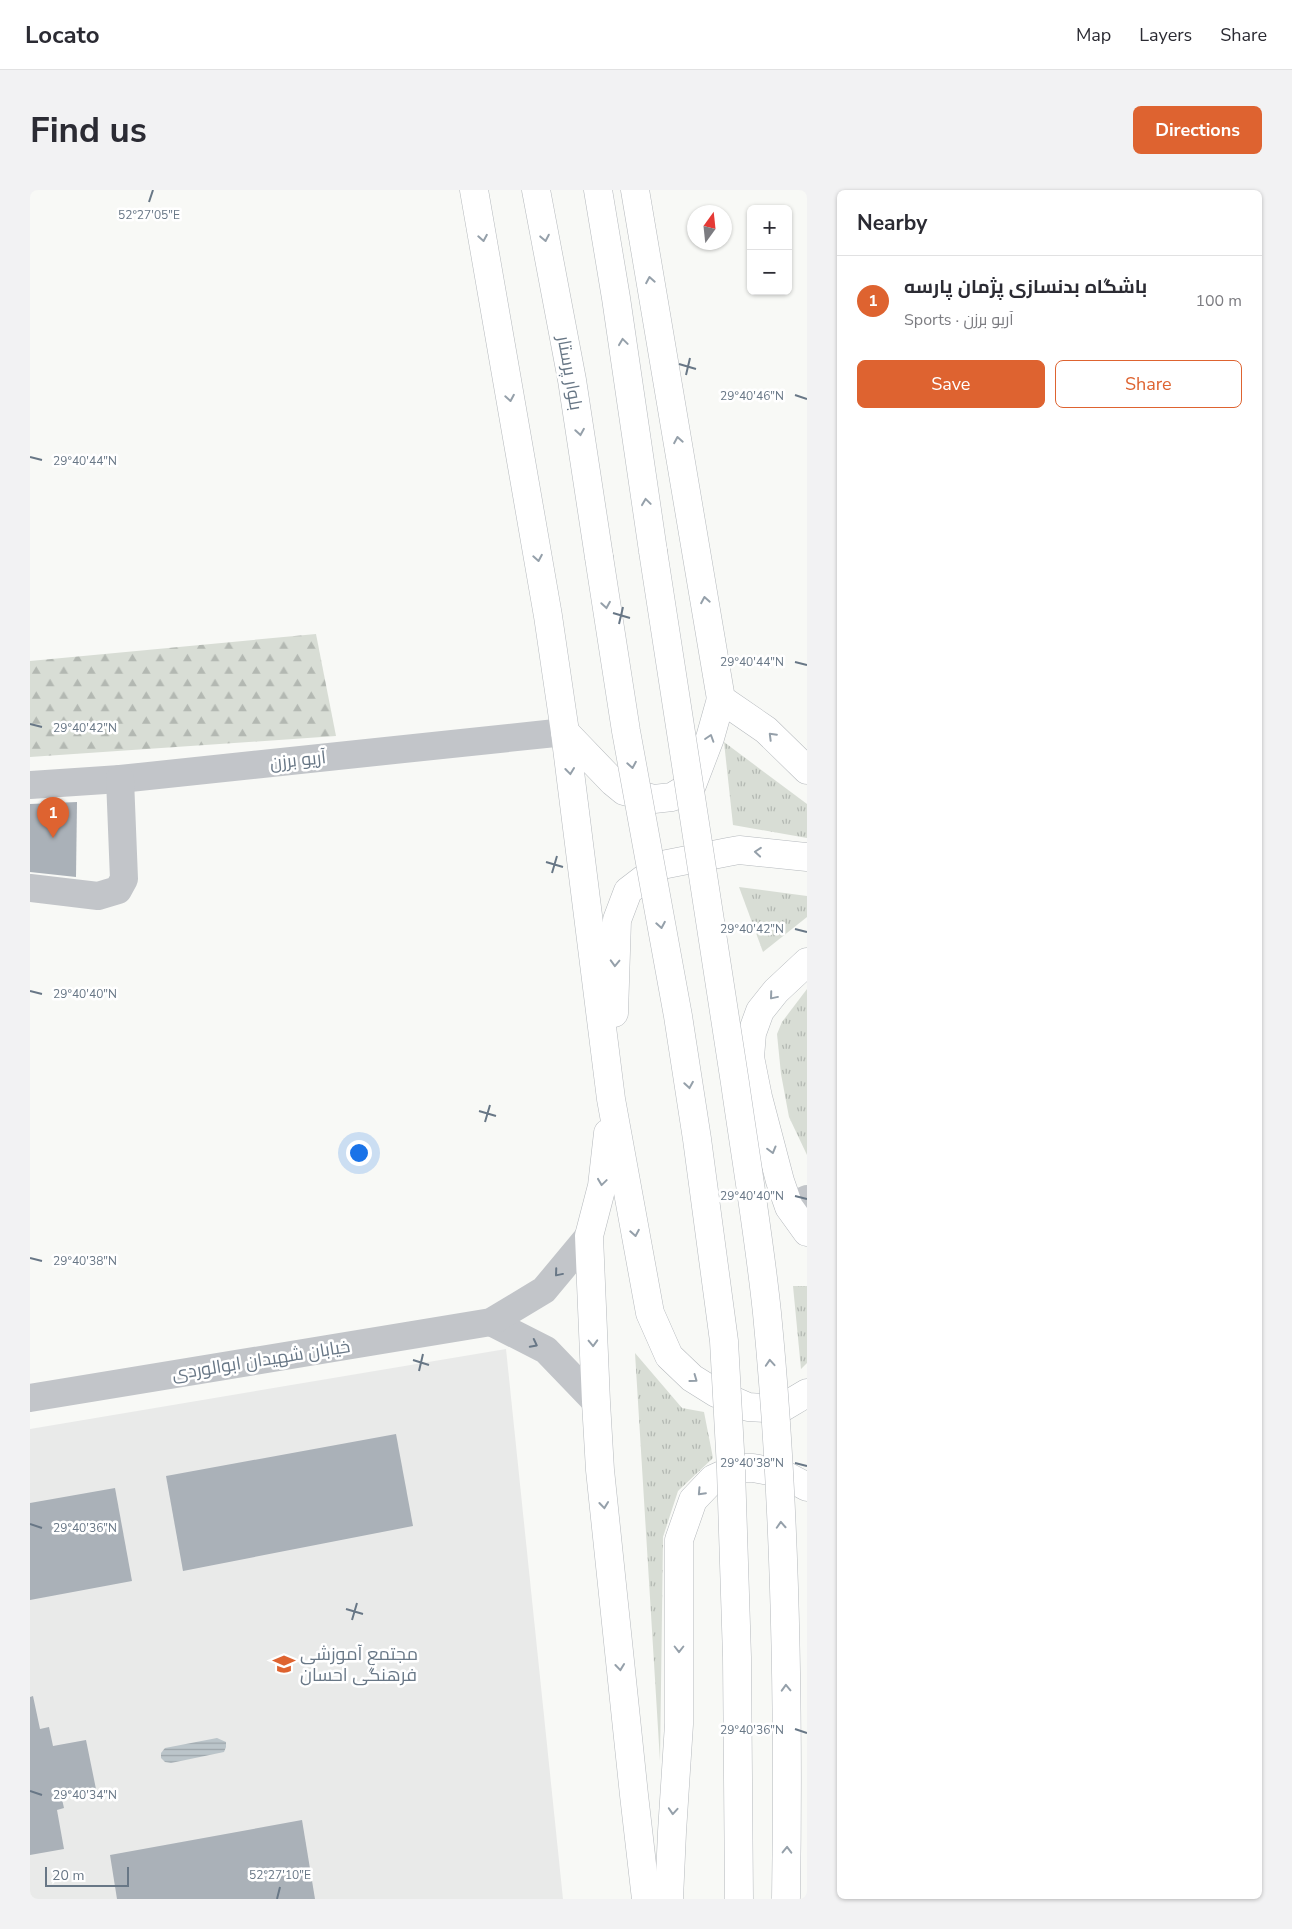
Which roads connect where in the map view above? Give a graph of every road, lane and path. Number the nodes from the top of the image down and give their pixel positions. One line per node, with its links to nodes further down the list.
1 (474, 190): 6 (main road, one-way to 6)
2 (536, 190): 24 (main road, بلوار پرستار, one-way to 24, bridge)
3 (598, 190): 25 (main road, one-way to 3, bridge)
4 (635, 190): 5 (main road, one-way to 4)
5 (721, 698): 6 (main road, one-way to 5); 7 (main road, one-way to 5)
6 (565, 732): 8 (street, آریو برزن); 13 (main road, one-way to 13)
7 (807, 770)
8 (120, 780): 9 (street, آریو برزن); 11 (street)
9 (30, 785)
10 (807, 856): 13 (main road, one-way to 13)
11 (30, 888)
12 (807, 962): 14 (main road, one-way to 14)
13 (611, 1099): 16 (main road, one-way to 16); 18 (main road, one-way to 18)
14 (798, 1203): 15 (main road)
15 (807, 1232)
16 (589, 1236): 17 (street, خیابان شهیدان ابوالوردی, one-way to 17); 20 (main road, one-way to 20)
17 (491, 1322): 19 (street, خیابان شهیدان ابوالوردی); 20 (street, one-way to 20)
18 (807, 1393)
19 (30, 1398)
20 (596, 1402): 22 (main road, one-way to 22)
21 (807, 1488): 23 (main road, one-way to 23)
22 (646, 1899)
23 (670, 1899)
24 (739, 1899)
25 (786, 1899)

